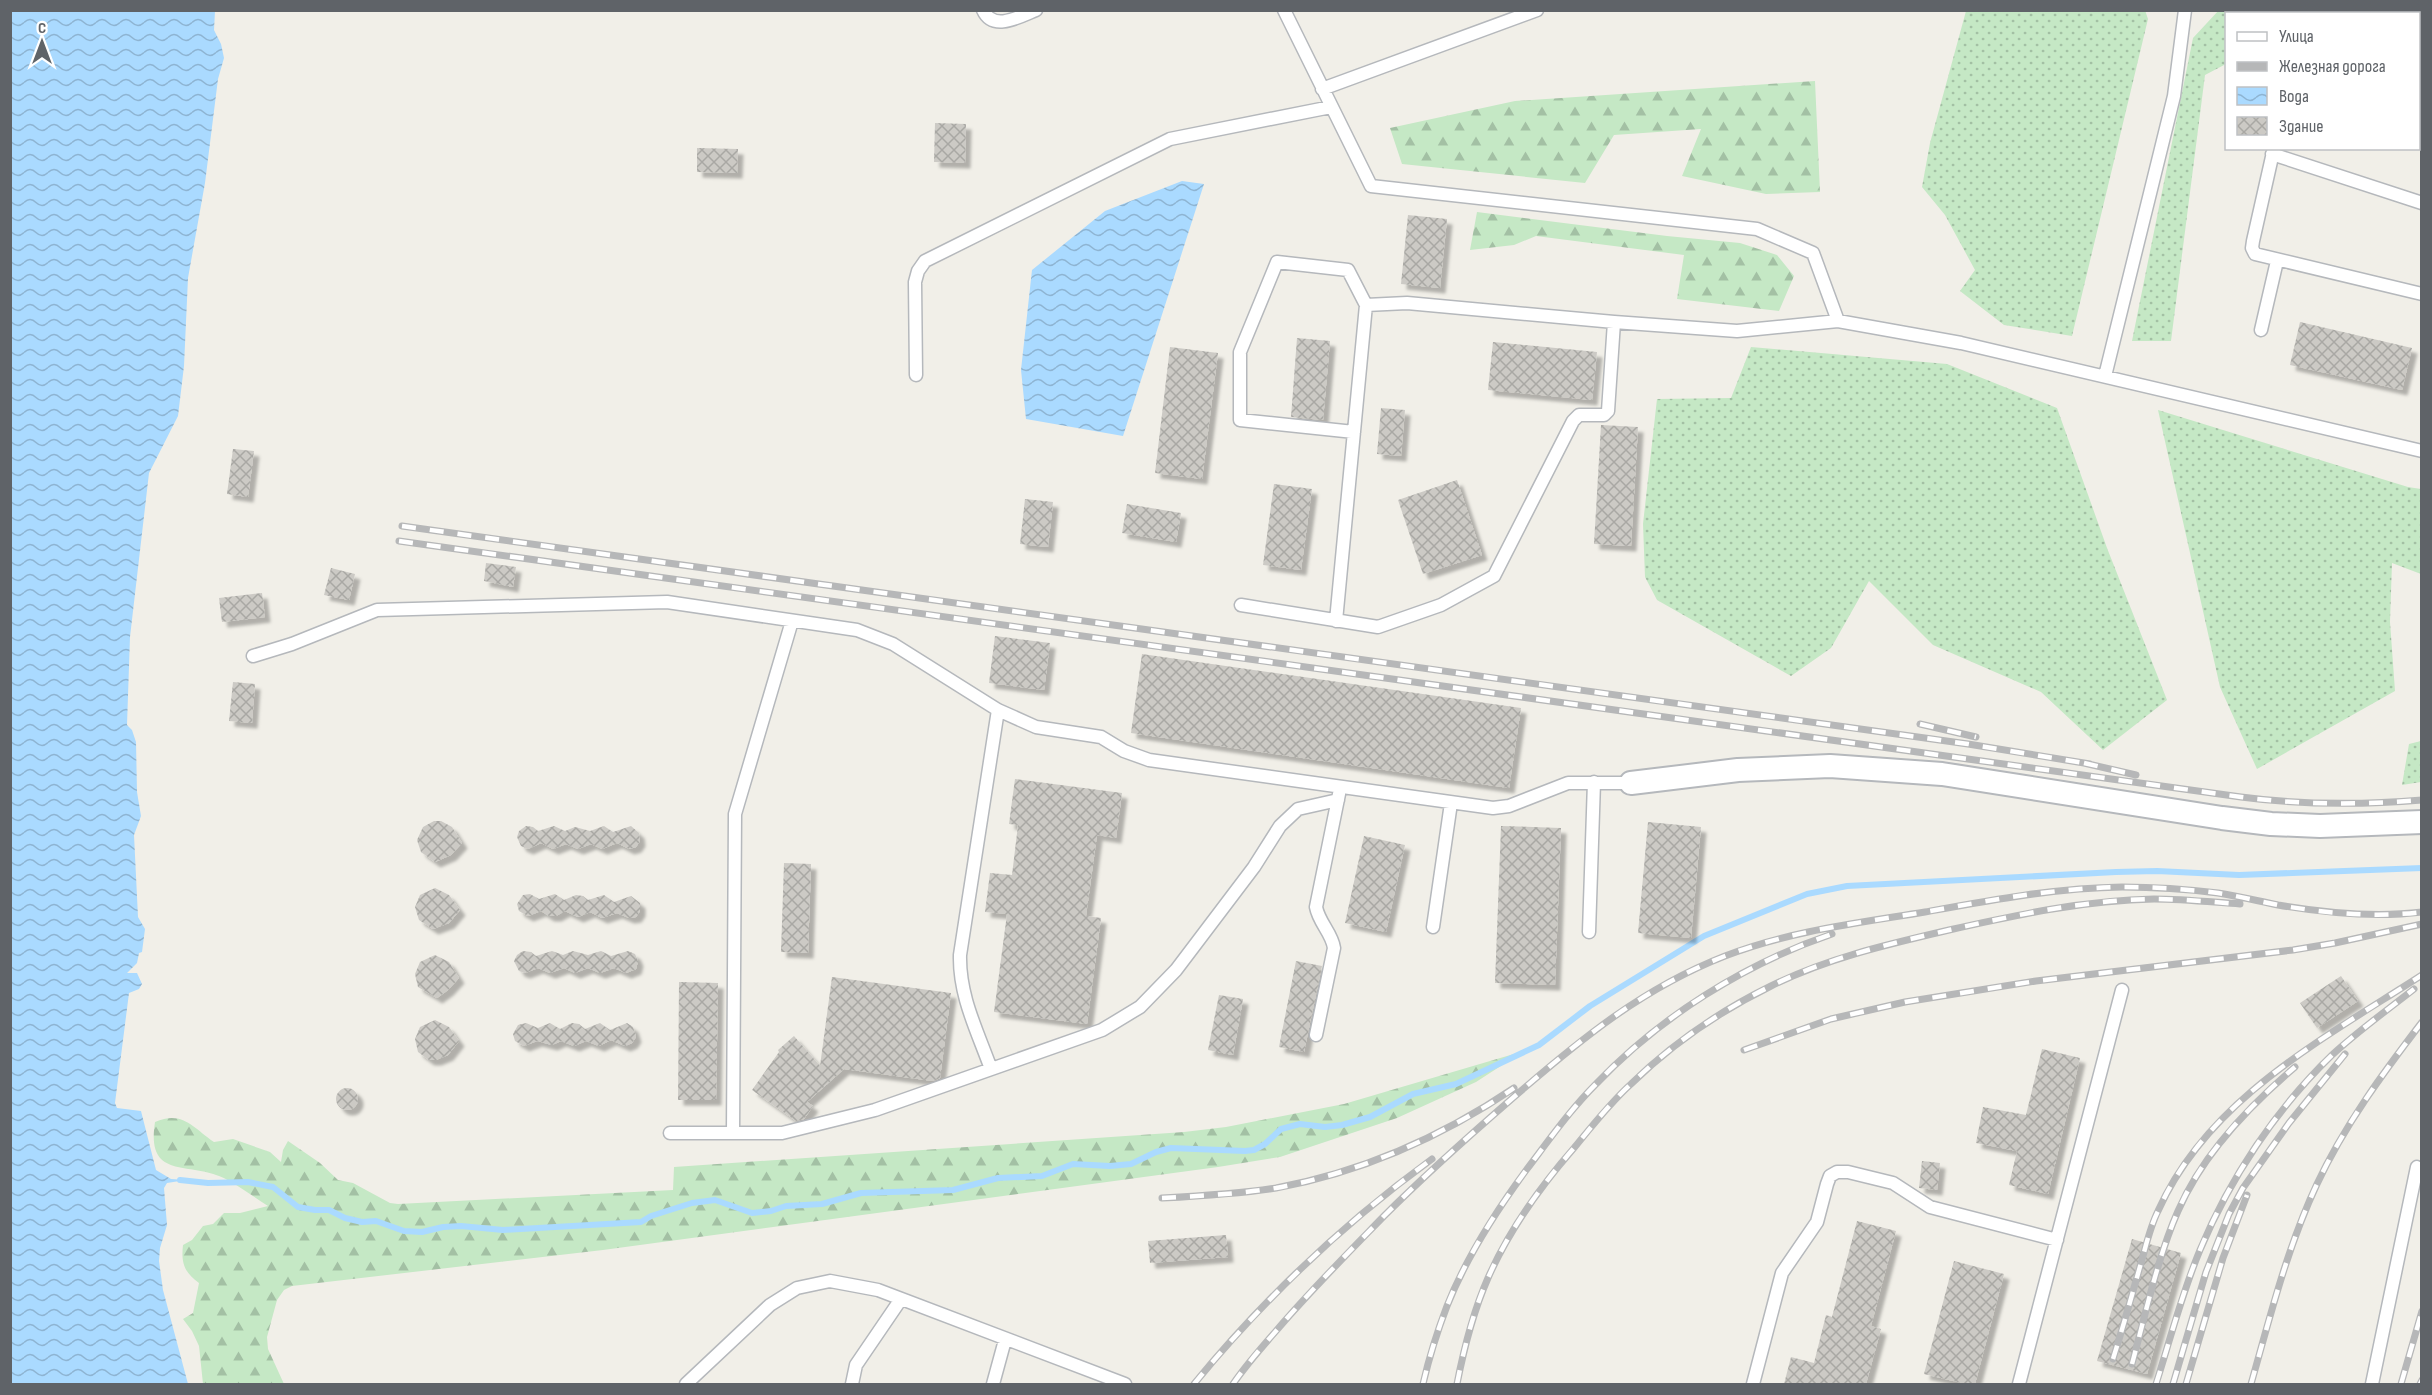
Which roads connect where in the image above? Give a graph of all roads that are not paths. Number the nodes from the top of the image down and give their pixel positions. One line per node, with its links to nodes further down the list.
1 (983, 10): 2 (lane)
2 (1036, 10)
3 (1284, 10): 6 (lane)
4 (1538, 10): 6 (lane)
5 (2185, 10): 17 (lane)
6 (1322, 89): 7 (lane)
7 (1331, 107): 13 (lane); 16 (lane)
8 (2273, 151): 9 (lane); 10 (lane)
9 (2421, 203)
10 (2277, 261): 11 (lane); 15 (lane)
11 (2421, 294)
12 (1366, 305): 14 (lane); 18 (lane); 18 (lane)
13 (1838, 321): 14 (lane); 17 (lane)
14 (1614, 322): 22 (lane)
15 (2261, 330)
16 (916, 375)
17 (2105, 376): 19 (lane)
18 (1354, 432): 22 (lane)
19 (2421, 451)
20 (1241, 605): 22 (lane)
21 (792, 621): 23 (lane); 24 (lane); 36 (lane)
22 (1336, 621)
23 (253, 657)
24 (998, 710): 27 (lane); 34 (lane)
25 (1594, 782): 26 (lane); 28 (lane); 31 (lane)
26 (1631, 783): 29 (street)
27 (1339, 793): 28 (lane); 33 (lane); 34 (lane)
28 (1451, 803): 30 (lane)
29 (2421, 822)
30 (1433, 927)
31 (1589, 932)
32 (2122, 990): 38 (lane)
33 (1316, 1035)
34 (991, 1069): 36 (lane)
35 (670, 1133): 36 (lane)
36 (733, 1133)
37 (2417, 1167): 47 (lane)
38 (2057, 1240): 45 (lane); 46 (lane)
39 (901, 1299): 40 (lane); 41 (lane); 42 (lane)
40 (1005, 1340): 43 (lane); 44 (lane)
41 (686, 1384)
42 (852, 1384)
43 (993, 1384)
44 (1125, 1384)
45 (1753, 1384)
46 (2019, 1384)
47 (2372, 1384)

